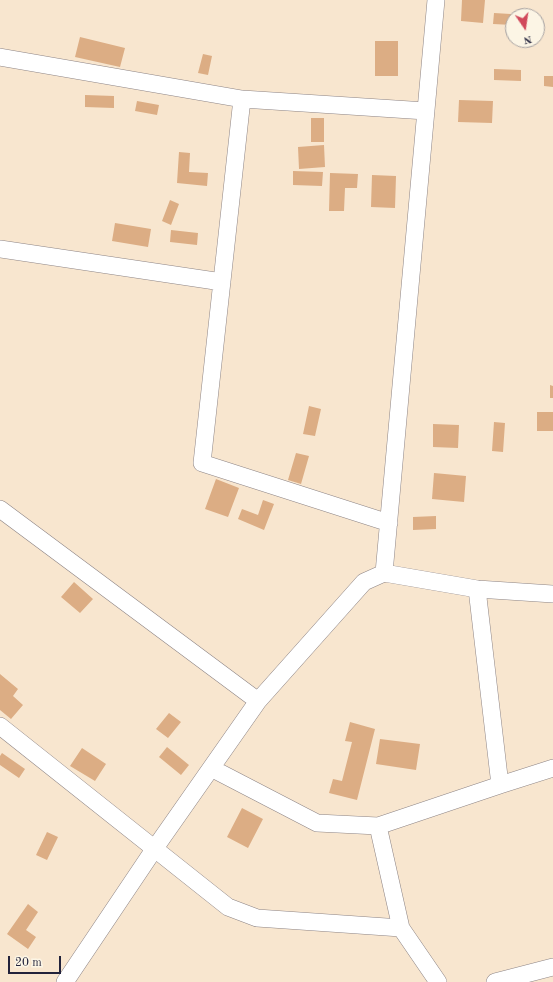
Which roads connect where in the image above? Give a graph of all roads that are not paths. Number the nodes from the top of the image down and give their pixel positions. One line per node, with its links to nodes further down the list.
1 (436, 0): 4 (street)
2 (0, 57): 3 (street)
3 (242, 99): 4 (street); 6 (street)
4 (426, 111): 8 (street)
5 (0, 249): 6 (street)
6 (222, 282): 8 (street)
7 (0, 509): 12 (street)
8 (389, 523): 9 (street)
9 (384, 573): 10 (street); 12 (street)
10 (477, 589): 11 (street); 16 (street)
11 (553, 594)
12 (258, 702): 14 (street)
13 (0, 726): 18 (street)
14 (211, 768): 17 (street); 18 (street)
15 (553, 768): 16 (street)
16 (500, 785): 17 (street)
17 (378, 826): 19 (street)
18 (155, 848): 19 (street); 21 (street)
19 (401, 928): 22 (street)
20 (553, 967): 23 (street)
21 (65, 982)
22 (438, 982)
23 (496, 982)

